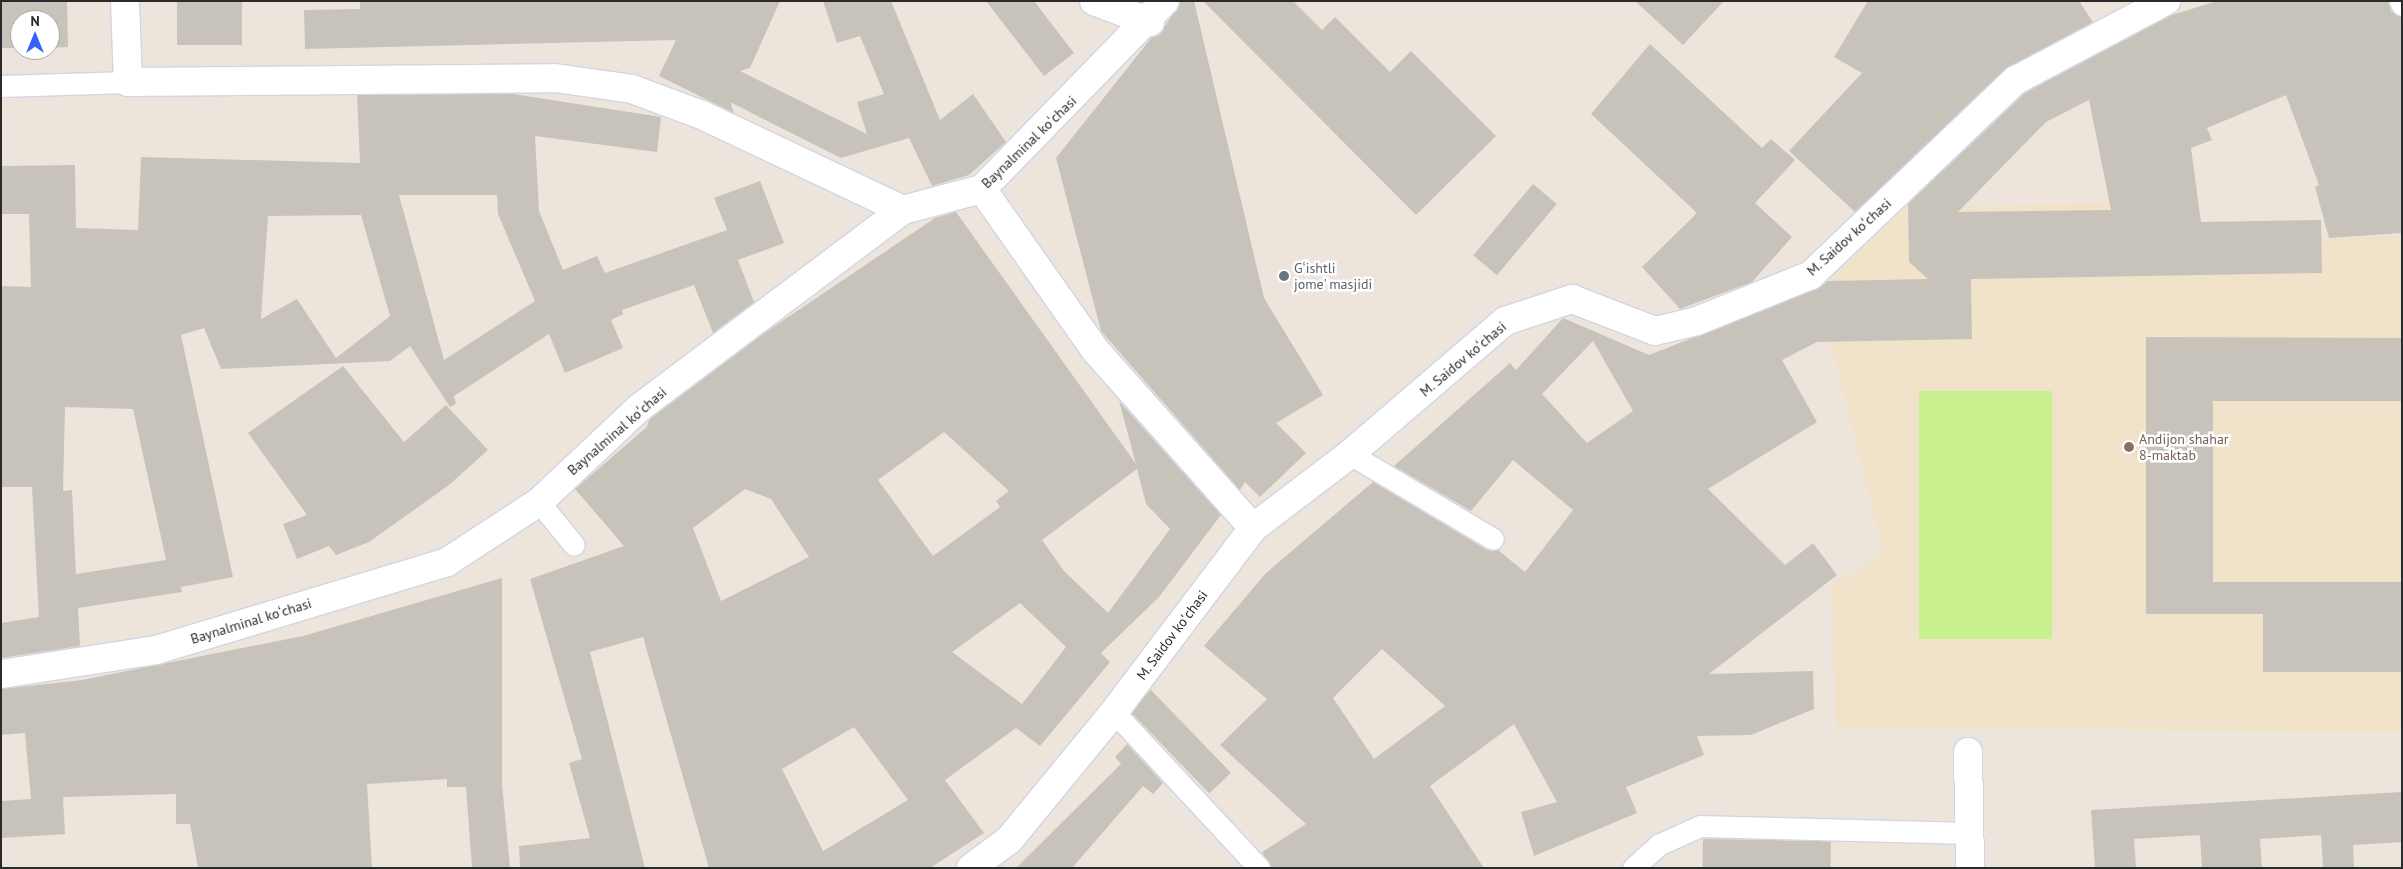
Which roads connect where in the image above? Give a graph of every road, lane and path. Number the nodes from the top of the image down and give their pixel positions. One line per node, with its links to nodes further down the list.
1 (125, 1): 7 (street)
2 (1094, 1): 6 (street)
3 (2166, 1): 11 (street, M. Saidov koʻchasi)
4 (2400, 1): 5 (lane)
5 (2402, 6)
6 (1157, 12): 9 (street, Baynalminal koʻchasi)
7 (128, 82): 8 (lane); 10 (street)
8 (1, 86)
9 (982, 189): 10 (street, Baynalminal koʻchasi); 13 (street)
10 (903, 210): 12 (street, Baynalminal koʻchasi)
11 (1350, 454): 13 (street, M. Saidov koʻchasi); 14 (lane)
12 (539, 502): 15 (lane); 16 (street, Baynalminal koʻchasi)
13 (1253, 528): 17 (street, M. Saidov koʻchasi)
14 (1493, 539)
15 (574, 545)
16 (1, 674)
17 (1114, 712): 20 (street, M. Saidov koʻchasi); 21 (lane)
18 (1968, 752): 19 (street)
19 (1970, 833): 22 (lane); 23 (street)
20 (971, 868)
21 (1259, 868)
22 (1633, 868)
23 (1970, 868)

